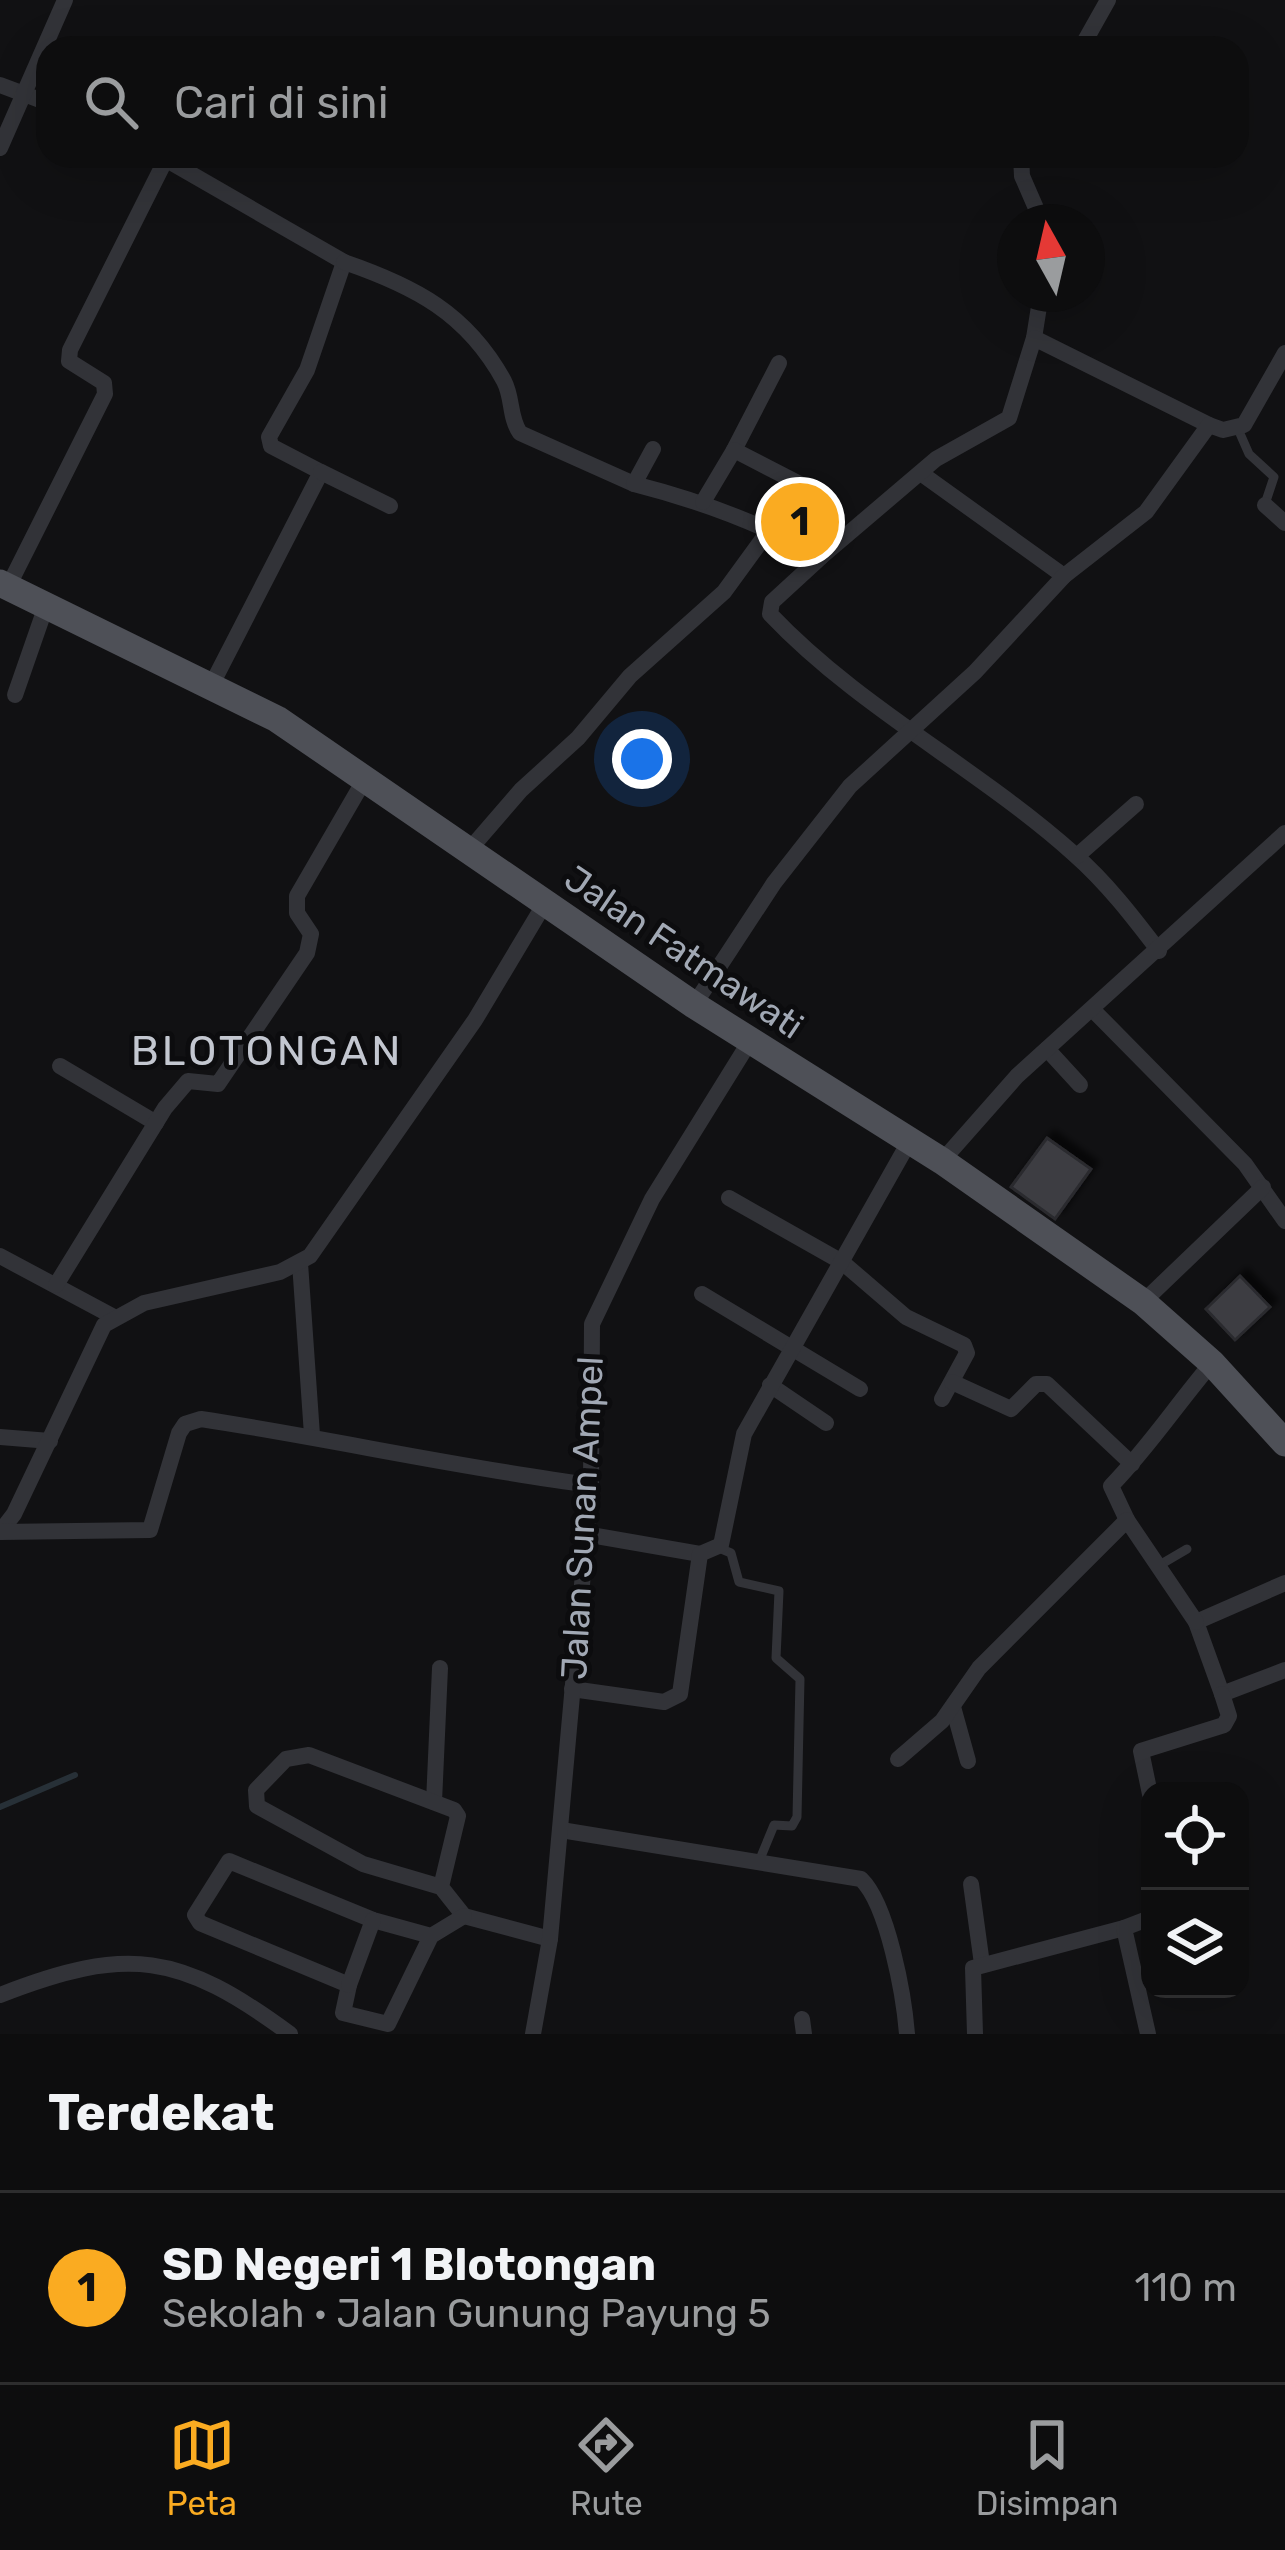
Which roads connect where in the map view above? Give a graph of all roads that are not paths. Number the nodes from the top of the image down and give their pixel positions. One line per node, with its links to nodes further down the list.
1 (65, 0): 3 (street)
2 (1108, 0): 4 (street)
3 (50, 36)
4 (1088, 36)
5 (36, 72): 7 (street)
6 (0, 85): 7 (street)
7 (27, 94): 8 (street); 9 (street)
8 (36, 98)
9 (0, 148)
10 (158, 168): 33 (street)
11 (182, 168): 14 (street)
12 (1022, 168): 13 (street)
13 (1034, 204)
14 (344, 262): 23 (street); 25 (street)
15 (1038, 312): 16 (street)
16 (1034, 338): 19 (street); 24 (street)
17 (1285, 353): 20 (street)
18 (779, 364): 22 (street)
19 (1209, 425): 20 (street); 32 (street)
20 (1238, 429): 27 (lane)
21 (652, 449): 25 (street)
22 (734, 450): 26 (street); 30 (street)
23 (321, 472): 28 (street); 35 (street)
24 (922, 474): 31 (street); 32 (street)
25 (634, 484): 26 (street)
26 (703, 502): 30 (street)
27 (1265, 505): 29 (street)
28 (390, 506)
29 (1285, 523)
30 (773, 530): 31 (street); 41 (street)
31 (821, 557): 37 (street)
32 (1064, 576): 37 (street)
33 (4, 585): 34 (main road, Jalan Fatmawati)
34 (47, 603): 35 (main road, Jalan Fatmawati); 36 (street)
35 (212, 684): 38 (main road, Jalan Fatmawati)
36 (16, 695)
37 (908, 731): 42 (street); 45 (street)
38 (366, 777): 41 (main road, Jalan Fatmawati); 51 (street)
39 (1136, 804): 42 (street)
40 (1285, 833): 44 (street)
41 (470, 849): 43 (main road, Jalan Fatmawati)
42 (1077, 856): 44 (street)
43 (545, 903): 45 (main road, Jalan Fatmawati); 59 (street)
44 (1159, 951): 46 (street)
45 (694, 1005): 47 (main road, Jalan Fatmawati)
46 (1093, 1010): 48 (street); 54 (street)
47 (749, 1041): 52 (main road, Jalan Fatmawati); 76 (street, Jalan Sunan Ampel)
48 (1047, 1049): 50 (street); 53 (street)
49 (60, 1066): 51 (street)
50 (1080, 1085)
51 (156, 1123): 60 (street)
52 (909, 1142): 53 (main road, Jalan Fatmawati); 58 (street)
53 (942, 1161): 62 (main road, Jalan Fatmawati)
54 (1262, 1187): 56 (street); 62 (street)
55 (729, 1198): 58 (street)
56 (1285, 1221)
57 (0, 1256): 60 (street)
58 (842, 1262): 64 (street); 66 (street)
59 (300, 1263): 63 (street); 71 (street)
60 (56, 1285): 63 (street)
61 (702, 1294): 64 (street)
62 (1143, 1302): 65 (main road, Jalan Fatmawati)
63 (114, 1317): 73 (street)
64 (793, 1344): 67 (street); 68 (street)
65 (1212, 1363): 74 (main road, Jalan Fatmawati); 75 (street)
66 (952, 1382): 69 (street); 75 (street)
67 (770, 1385): 70 (street); 80 (street)
68 (860, 1389)
69 (942, 1399)
70 (826, 1424)
71 (312, 1435): 76 (street); 78 (street)
72 (0, 1437): 73 (street)
73 (50, 1441): 78 (street)
74 (1285, 1443)
75 (1132, 1464): 77 (street)
76 (591, 1485): 79 (street, Jalan Sunan Ampel)
77 (1126, 1520): 83 (street); 90 (street)
78 (0, 1532)
79 (585, 1534): 82 (street); 88 (street, Jalan Sunan Ampel)
80 (719, 1548): 82 (street); 96 (lane)
81 (1187, 1549): 83 (lane)
82 (700, 1554): 88 (street)
83 (1157, 1566): 85 (street)
84 (1285, 1583): 85 (street)
85 (1196, 1622): 89 (street)
86 (440, 1668): 94 (street)
87 (1285, 1670): 89 (street)
88 (572, 1689): 95 (street, Jalan Sunan Ampel)
89 (1222, 1694): 93 (street)
90 (953, 1707): 91 (street); 92 (street)
91 (898, 1759)
92 (968, 1761)
93 (1147, 1782)
94 (434, 1802): 98 (street); 98 (street)
95 (561, 1829): 96 (street); 104 (street, Jalan Sunan Ampel)
96 (760, 1859): 110 (street)
97 (970, 1883): 105 (street)
98 (441, 1887): 99 (street)
99 (464, 1916): 103 (street); 104 (street)
100 (373, 1919): 103 (street); 106 (street); 106 (street)
101 (1141, 1921): 102 (street)
102 (1124, 1928): 105 (street); 112 (street)
103 (431, 1936): 106 (street)
104 (550, 1940): 109 (street, Jalan Sunan Ampel)
105 (982, 1964): 111 (street)
106 (349, 1985)
107 (0, 1995): 108 (street)
108 (290, 2034)
109 (533, 2034)
110 (907, 2034)
111 (975, 2034)
112 (1148, 2034)

